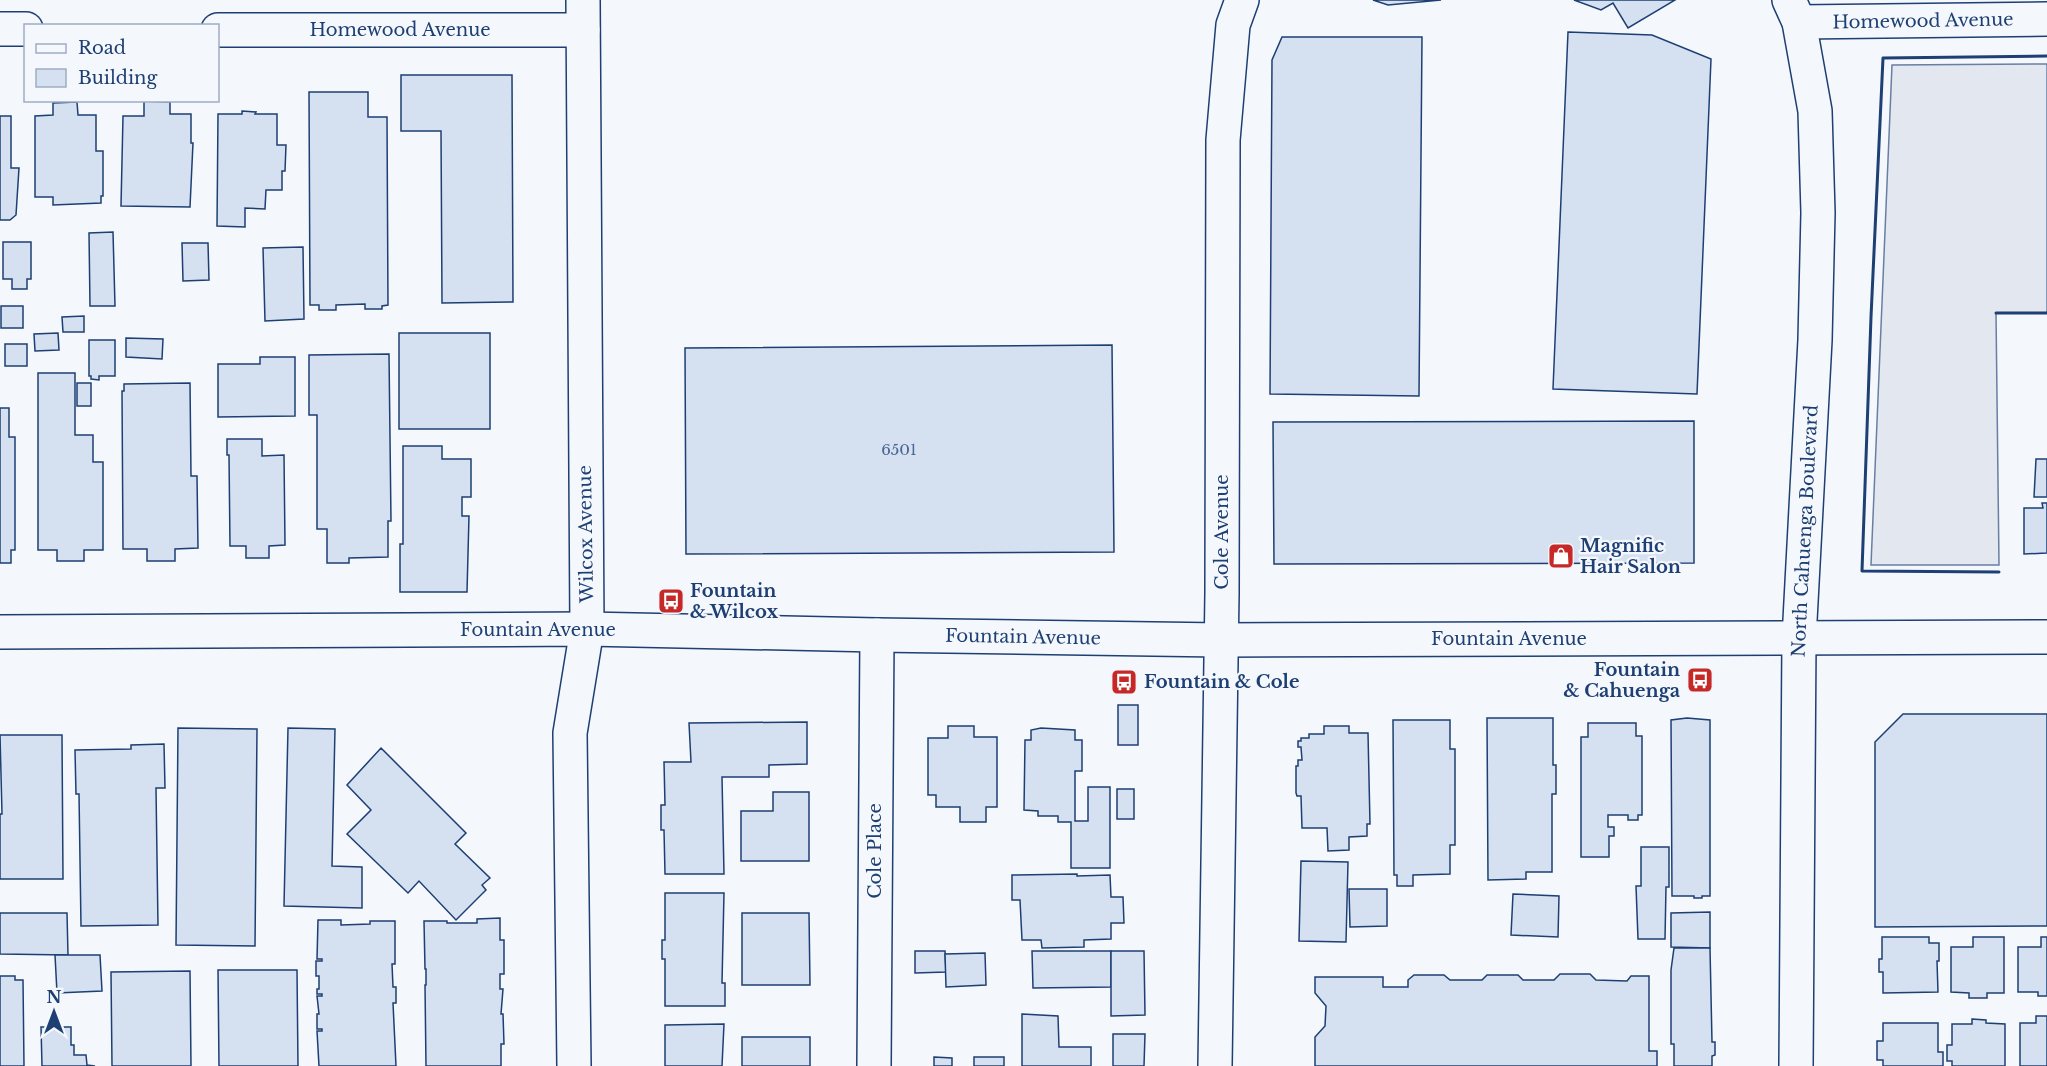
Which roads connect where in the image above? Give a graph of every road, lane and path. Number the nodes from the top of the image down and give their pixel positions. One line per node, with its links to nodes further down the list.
1 (1242, 0): 13 (street, Cole Avenue)
2 (1794, 11): 4 (street, Homewood Avenue); 12 (street, North Cahuenga Boulevard)
3 (583, 15): 7 (street, Homewood Avenue); 8 (street, Wilcox Avenue)
4 (2047, 19)
5 (0, 29): 6 (street)
6 (24, 29)
7 (219, 30)
8 (587, 628): 9 (street, Fountain Avenue); 10 (street, Fountain Avenue); 14 (street, Wilcox Avenue)
9 (0, 632)
10 (877, 635): 13 (street, Fountain Avenue); 15 (street, Cole Place)
11 (2047, 637): 12 (street, Fountain Avenue)
12 (1799, 639): 13 (street, Fountain Avenue); 17 (street, North Cahuenga Boulevard)
13 (1221, 640): 16 (street, Cole Avenue)
14 (574, 1066)
15 (874, 1066)
16 (1215, 1066)
17 (1797, 1066)

